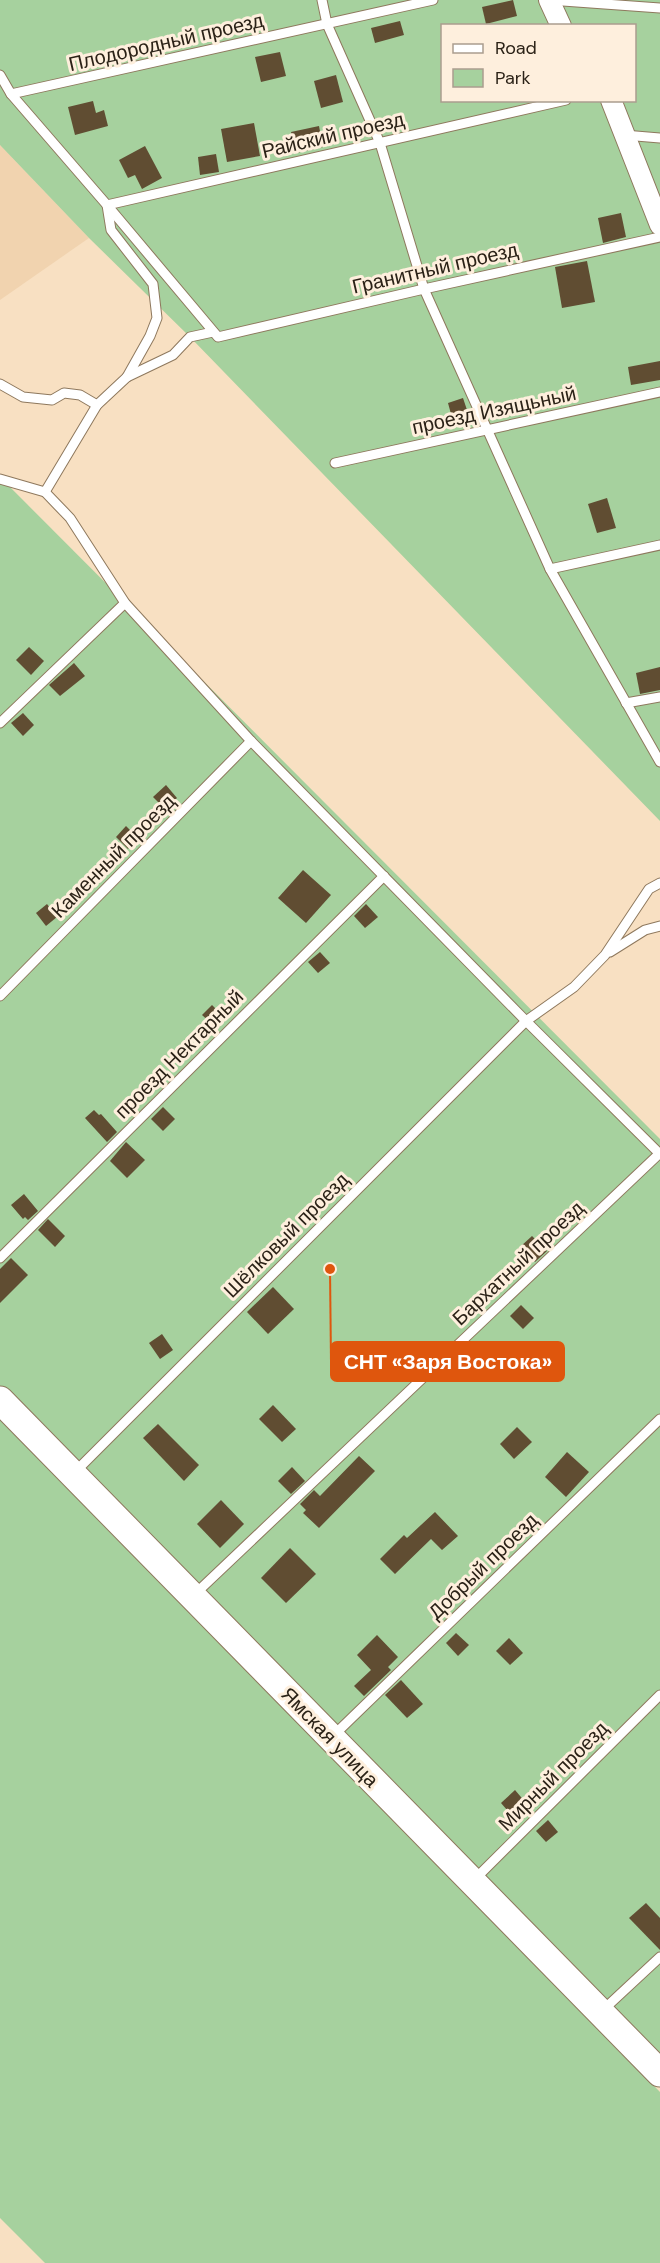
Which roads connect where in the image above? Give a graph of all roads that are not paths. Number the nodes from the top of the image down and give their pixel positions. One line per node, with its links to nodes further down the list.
1 (322, 0): 5 (lane)
2 (433, 0): 5 (lane, Плодородный проезд)
3 (549, 0): 4 (lane); 6 (street)
4 (660, 8)
5 (327, 24): 8 (lane, Плодородный проезд); 13 (lane)
6 (560, 24)
7 (0, 75): 8 (lane)
8 (11, 94): 14 (lane)
9 (557, 102): 13 (lane, Райский проезд)
10 (612, 102): 11 (street)
11 (624, 135): 12 (lane); 15 (street)
12 (660, 138)
13 (380, 143): 14 (lane, Райский проезд); 17 (lane)
14 (107, 205): 18 (lane); 19 (lane)
15 (660, 225)
16 (660, 237): 17 (lane, Гранитный проезд)
17 (424, 288): 18 (lane, Гранитный проезд); 23 (lane)
18 (215, 335): 19 (lane, Гранитный проезд)
19 (127, 377): 22 (lane)
20 (0, 384): 22 (lane)
21 (660, 392): 23 (lane, проезд Изящьный)
22 (97, 405): 26 (lane)
23 (489, 430): 24 (lane, проезд Изящьный); 28 (lane)
24 (335, 464)
25 (0, 479): 26 (lane)
26 (45, 492): 29 (lane)
27 (660, 545): 28 (lane)
28 (550, 569): 31 (lane)
29 (125, 603): 32 (lane); 33 (lane)
30 (660, 697): 31 (lane)
31 (626, 703): 34 (lane)
32 (0, 723)
33 (251, 741): 35 (lane); 39 (lane, Каменный проезд)
34 (660, 762)
35 (384, 876): 40 (lane); 42 (lane, проезд Нектарный)
36 (660, 883): 38 (lane)
37 (660, 926): 38 (lane)
38 (605, 955): 40 (lane, Шёлковый проезд)
39 (0, 996)
40 (526, 1021): 41 (lane); 45 (lane, Шёлковый проезд)
41 (660, 1154): 46 (lane, Бархатный проезд)
42 (0, 1258)
43 (0, 1400): 45 (street, Ямская улица)
44 (660, 1419): 48 (lane, Добрый проезд)
45 (72, 1475): 46 (street, Ямская улица)
46 (192, 1596): 48 (street, Ямская улица)
47 (660, 1695): 49 (lane, Мирный проезд)
48 (332, 1738): 49 (street, Ямская улица)
49 (471, 1883): 51 (street, Ямская улица)
50 (660, 1957): 51 (lane)
51 (600, 2013): 52 (street, Ямская улица)
52 (660, 2073)

